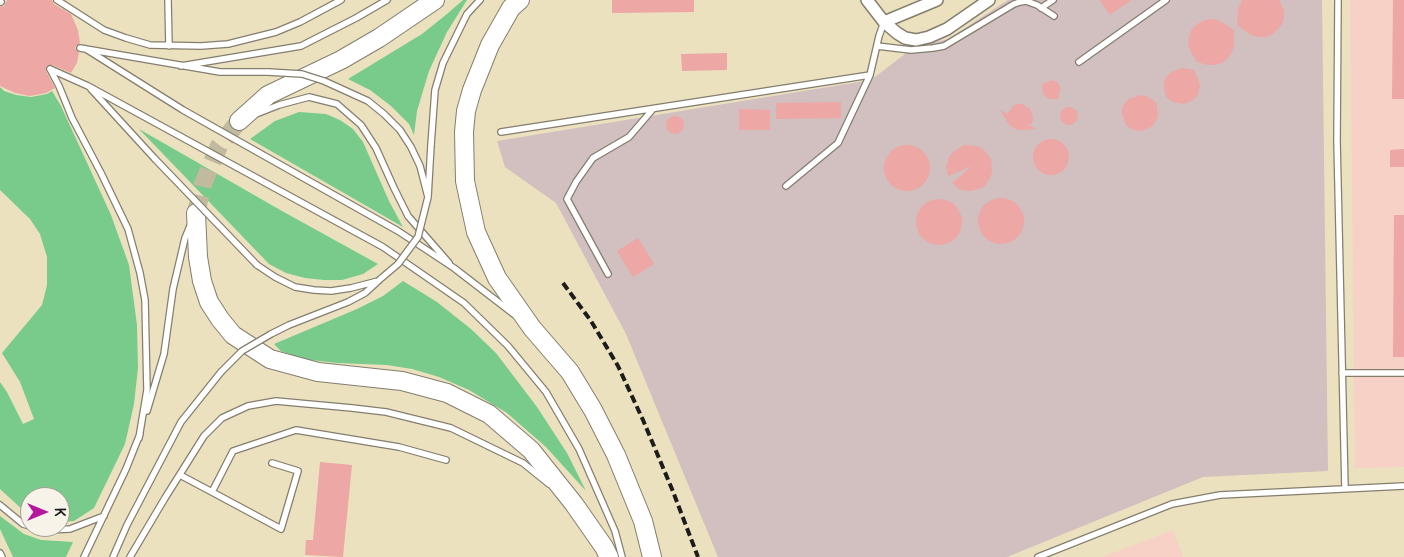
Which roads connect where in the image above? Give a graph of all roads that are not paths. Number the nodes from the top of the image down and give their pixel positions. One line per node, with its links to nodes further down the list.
1 (57, 0): 17 (lane)
2 (168, 0): 17 (lane)
3 (341, 0): 17 (lane)
4 (386, 0): 20 (lane)
5 (435, 0): 24 (main road)
6 (480, 0): 27 (lane, bridge)
7 (520, 0): 32 (main road)
8 (868, 0): 16 (street)
9 (937, 0): 16 (street)
10 (989, 0): 16 (street)
11 (1053, 0): 14 (lane)
12 (1166, 0): 19 (lane)
13 (1338, 0): 33 (lane)
14 (1041, 8): 15 (lane); 18 (lane)
15 (1054, 16)
16 (884, 22): 18 (lane)
17 (169, 46)
18 (877, 46): 21 (lane)
19 (1078, 62)
20 (181, 66): 27 (lane, bridge); 29 (lane)
21 (870, 75): 23 (lane); 26 (lane)
22 (88, 86): 31 (lane, bridge); 35 (lane); 54 (lane)
23 (654, 109): 25 (lane); 30 (lane)
24 (239, 121): 29 (lane)
25 (501, 132)
26 (786, 186)
27 (428, 197): 31 (lane, bridge)
28 (196, 212): 35 (lane); 42 (main road)
29 (454, 268): 32 (lane)
30 (608, 274)
31 (378, 281): 51 (lane, bridge)
32 (532, 328): 45 (main road)
33 (1342, 373): 34 (lane); 40 (lane)
34 (1404, 373)
35 (139, 438): 44 (lane)
36 (446, 460): 41 (lane)
37 (272, 463): 41 (lane)
38 (180, 475): 41 (lane); 42 (lane); 52 (lane)
39 (1404, 486): 40 (lane)
40 (1345, 489): 57 (lane)
41 (212, 492)
42 (574, 504): 53 (main road)
43 (0, 505): 46 (lane)
44 (104, 516): 47 (lane); 50 (lane)
45 (643, 521): 55 (main road); 56 (street)
46 (20, 522)
47 (70, 529)
48 (0, 553): 49 (lane)
49 (2, 557)
50 (84, 557)
51 (113, 557)
52 (130, 557)
53 (609, 557)
54 (622, 557)
55 (652, 557)
56 (658, 557)
57 (1038, 557)

